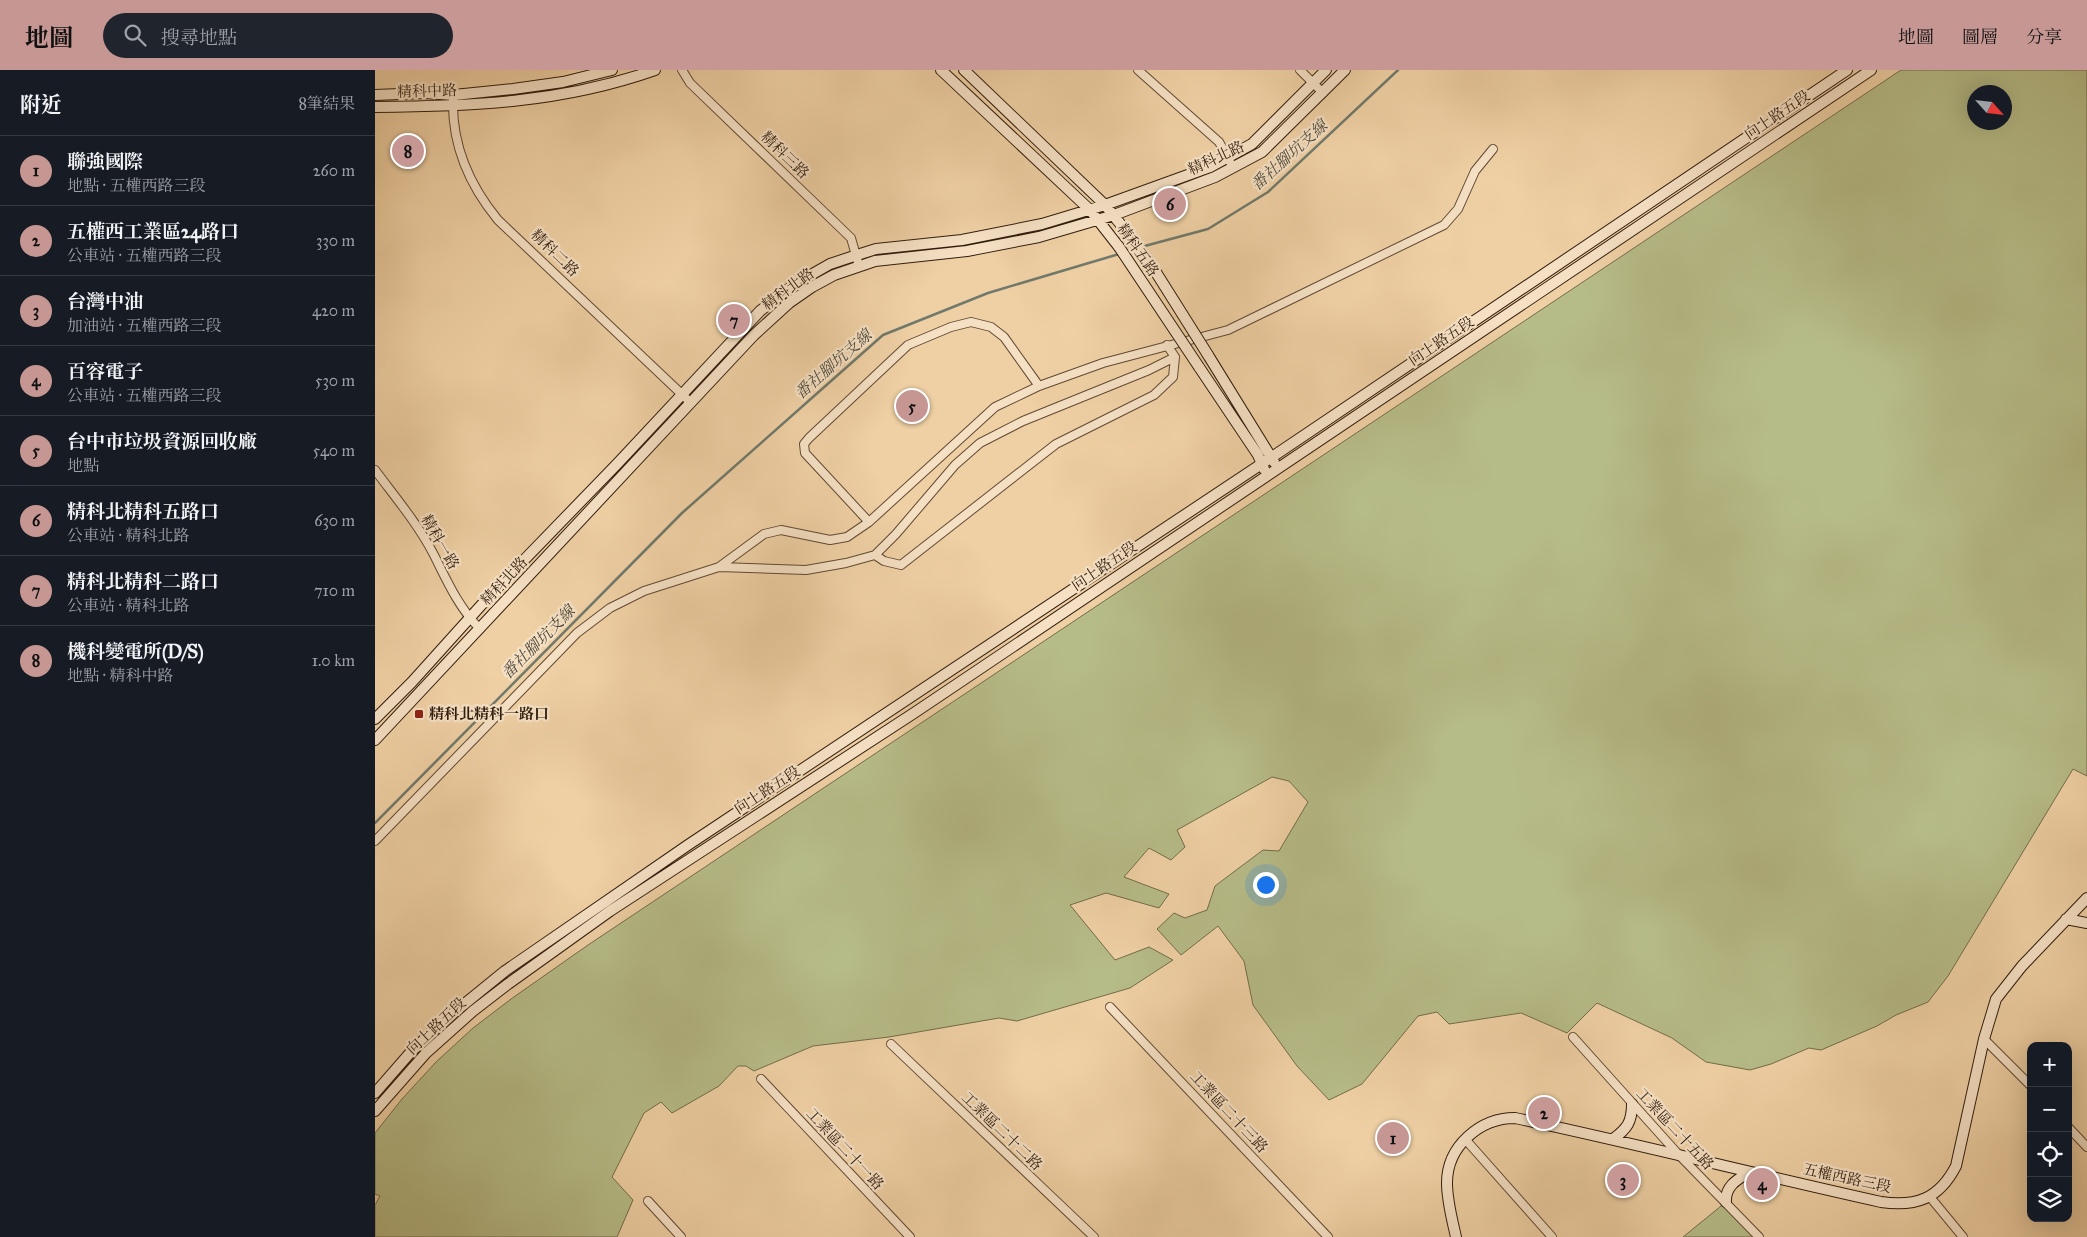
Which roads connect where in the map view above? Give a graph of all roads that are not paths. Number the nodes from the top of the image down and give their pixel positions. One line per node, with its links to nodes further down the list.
1 (611, 70): 14 (main road, 精科中路)
2 (655, 70): 16 (main road, 精科中路)
3 (682, 70): 25 (street, 精科三路)
4 (941, 70): 22 (main road, 精科五路)
5 (964, 70): 21 (main road, 精科五路)
6 (1138, 70): 19 (street)
7 (1300, 70): 12 (street)
8 (1326, 70): 12 (main road, 精科北路)
9 (1345, 70): 13 (main road, 精科北路)
10 (1847, 70): 32 (main road, 向上路五段)
11 (1871, 70): 35 (main road, 向上路五段)
12 (1313, 83): 13 (street); 19 (main road, 精科北路)
13 (1323, 93): 20 (main road, 精科北路)
14 (453, 94): 15 (main road, 精科中路); 16 (street, 精科二路)
15 (375, 95)
16 (453, 106): 17 (main road, 精科中路); 30 (street, 精科二路)
17 (375, 107)
18 (1493, 149): 27 (street)
19 (1226, 157): 20 (street); 21 (main road, 精科北路)
20 (1235, 167): 23 (main road, 精科北路)
21 (1105, 205): 22 (main road, 精科北路); 23 (main road, 精科五路)
22 (1090, 210): 24 (main road, 精科五路); 25 (main road, 精科北路)
23 (1114, 215): 24 (main road, 精科北路); 32 (main road, 精科五路, bridge)
24 (1097, 220): 26 (main road, 精科北路); 33 (main road, 精科五路, bridge)
25 (857, 255): 26 (street, 精科三路); 30 (main road, 精科北路)
26 (859, 266): 31 (main road, 精科北路)
27 (1167, 345): 28 (street); 29 (street)
28 (1175, 357): 38 (street); 38 (street)
29 (1039, 386): 37 (street); 37 (street)
30 (682, 394): 31 (street, 精科二路); 40 (main road, 精科北路)
31 (690, 402): 41 (main road, 精科北路)
32 (1272, 456): 33 (main road, 向上路五段); 35 (main road, 精科五路)
33 (1262, 462): 36 (main road, 精科五路); 54 (main road, 向上路五段)
34 (375, 470): 40 (street, 精科一路)
35 (1279, 471): 36 (main road, 向上路五段)
36 (1268, 478): 56 (main road, 向上路五段)
37 (869, 522): 39 (street)
38 (875, 555): 39 (street)
39 (719, 567): 44 (street)
40 (470, 619): 41 (street, 精科一路); 42 (main road, 精科北路)
41 (480, 628): 43 (main road, 精科北路)
42 (375, 720)
43 (375, 740)
44 (375, 841)
45 (2087, 898): 46 (main road, 五權西路三段)
46 (2066, 919): 47 (main road); 50 (main road, 五權西路三段)
47 (2087, 923)
48 (1110, 1007): 69 (street, 工業區二十三路)
49 (1573, 1037): 55 (street, 工業區二十五路)
50 (1984, 1039): 53 (street); 63 (main road, 五權西路三段)
51 (891, 1044): 68 (street, 工業區二十二路)
52 (761, 1079): 67 (street, 工業區二十一路)
53 (2027, 1082)
54 (375, 1093)
55 (1632, 1104): 59 (main road); 61 (street, 工業區二十五路)
56 (375, 1111)
57 (2072, 1131): 60 (street)
58 (1465, 1139): 59 (main road, 五權西路三段); 70 (main road, 五權西路三段); 71 (street)
59 (1613, 1139): 61 (main road, 五權西路三段)
60 (2087, 1147)
61 (1678, 1154): 62 (main road, 五權西路三段); 65 (street, 工業區二十五路)
62 (1748, 1173): 63 (main road, 五權西路三段); 65 (main road)
63 (1930, 1197): 73 (street)
64 (648, 1201): 66 (street)
65 (1725, 1202): 72 (street, 工業區二十五路)
66 (681, 1237)
67 (910, 1237)
68 (1094, 1237)
69 (1328, 1237)
70 (1456, 1237)
71 (1552, 1237)
72 (1759, 1237)
73 (1963, 1237)

